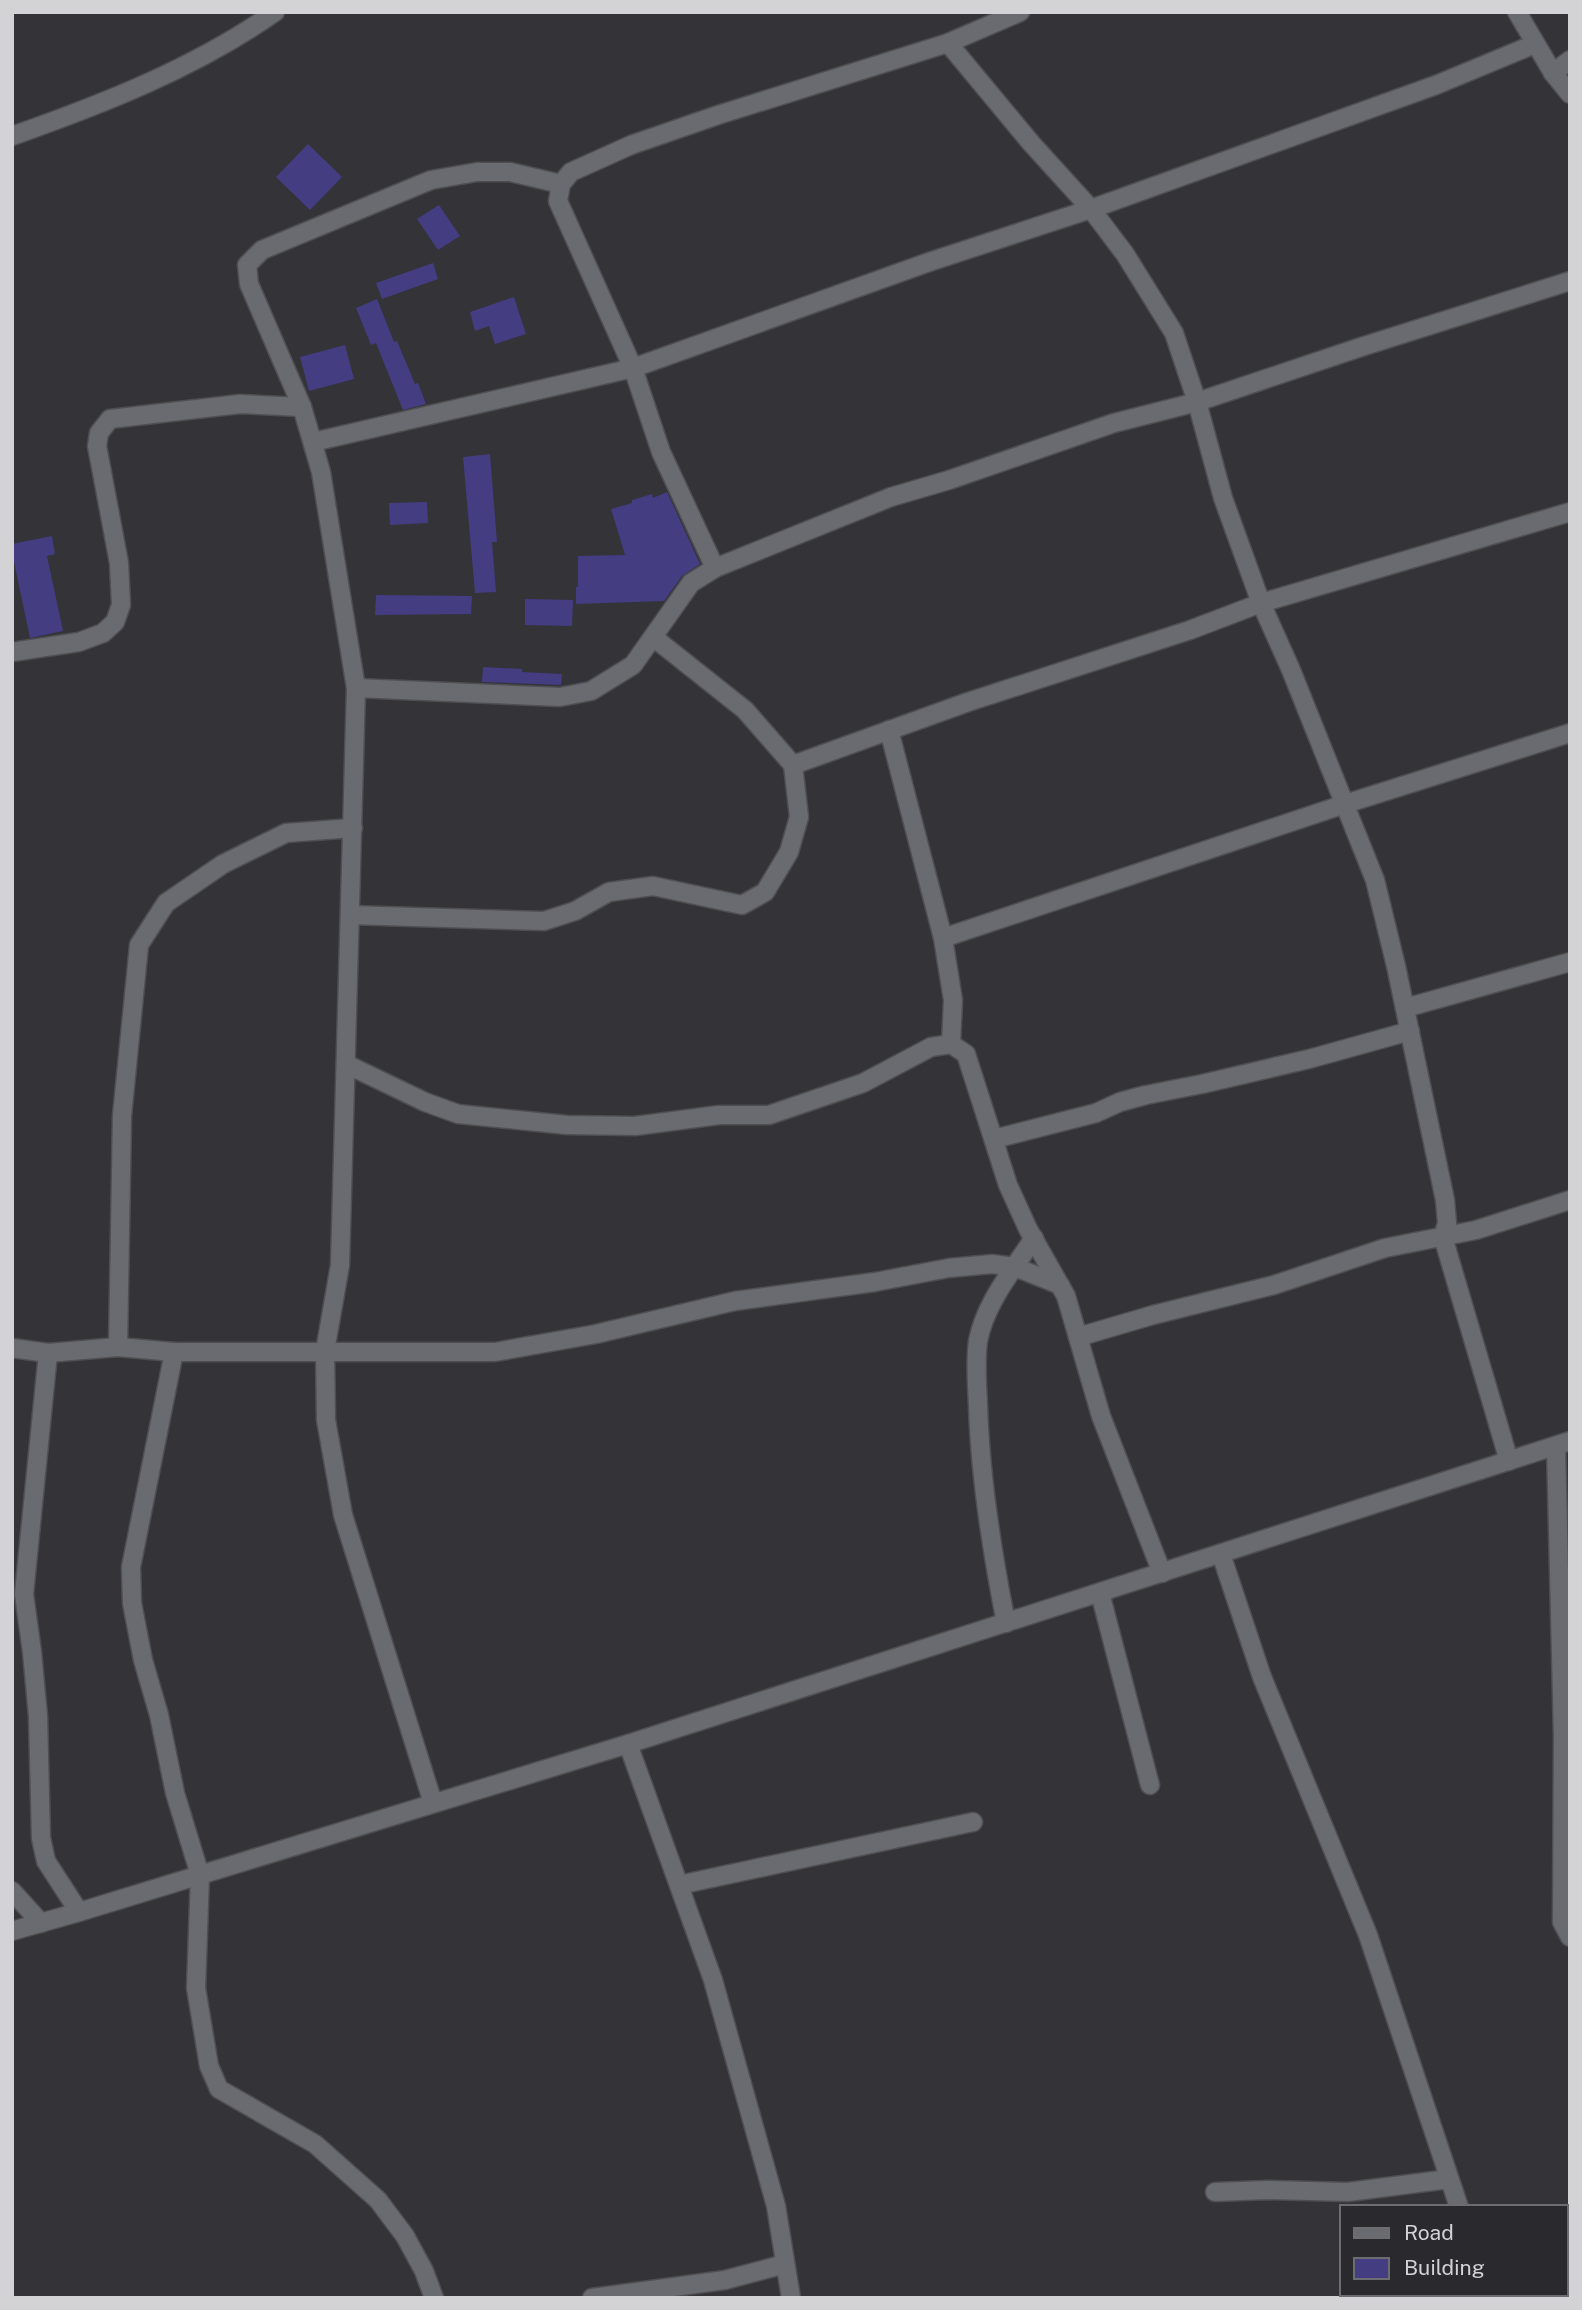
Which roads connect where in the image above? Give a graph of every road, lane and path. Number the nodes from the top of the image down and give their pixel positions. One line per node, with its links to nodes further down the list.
1 (275, 12): 9 (street)
2 (1020, 12): 4 (street)
3 (1517, 12): 5 (street)
4 (948, 43): 10 (street); 11 (street)
5 (1535, 44): 7 (street); 11 (street)
6 (1570, 60): 7 (street)
7 (1553, 73): 8 (street)
8 (1570, 94)
9 (12, 136)
10 (561, 184): 13 (street); 15 (street)
11 (1091, 209): 13 (street); 14 (street)
12 (1570, 281): 14 (street)
13 (633, 368): 16 (street); 18 (street)
14 (1196, 402): 18 (street); 19 (street)
15 (302, 407): 16 (street); 21 (street)
16 (313, 442): 22 (street)
17 (1570, 512): 19 (street)
18 (715, 568): 20 (street)
19 (1261, 603): 23 (street); 26 (street)
20 (653, 637): 22 (street); 25 (street)
21 (12, 652)
22 (356, 688): 27 (street)
23 (889, 730): 25 (street); 29 (street)
24 (1570, 733): 26 (street)
25 (793, 765): 28 (street)
26 (1345, 804): 29 (street); 31 (street)
27 (353, 828): 28 (street); 42 (street)
28 (350, 915): 34 (street)
29 (943, 938): 33 (street)
30 (1570, 962): 31 (street)
31 (1405, 1008): 32 (street)
32 (1410, 1031): 35 (street); 37 (street)
33 (951, 1044): 34 (street); 35 (street)
34 (346, 1063): 44 (street)
35 (994, 1139): 38 (street)
36 (1570, 1200): 37 (street)
37 (1443, 1237): 41 (street); 48 (street)
38 (1034, 1238): 39 (street); 40 (street)
39 (1015, 1266): 40 (street); 44 (street); 53 (street)
40 (1060, 1285): 41 (street)
41 (1078, 1337): 50 (street)
42 (118, 1347): 45 (street); 46 (street)
43 (12, 1348): 46 (street)
44 (325, 1351): 45 (street); 56 (street)
45 (174, 1352): 58 (street)
46 (48, 1353): 51 (street)
47 (1563, 1443): 48 (street); 64 (street)
48 (1509, 1461): 49 (street)
49 (1221, 1554): 50 (street); 65 (street)
50 (1162, 1573): 52 (street)
51 (18, 1593): 61 (street)
52 (1100, 1593): 53 (street); 55 (street)
53 (1006, 1623): 54 (street)
54 (628, 1744): 56 (street); 59 (street)
55 (1150, 1785)
56 (433, 1802): 58 (street)
57 (973, 1822): 59 (street)
58 (200, 1875): 61 (street); 69 (street)
59 (679, 1885): 68 (street)
60 (12, 1891): 62 (street)
61 (79, 1912): 62 (street)
62 (41, 1923): 63 (street)
63 (12, 1931)
64 (1570, 1937)
65 (1448, 2179): 66 (street); 67 (street)
66 (1215, 2193)
67 (1458, 2205)
68 (785, 2264): 70 (street); 71 (street)
69 (434, 2298)
70 (592, 2298)
71 (791, 2298)

